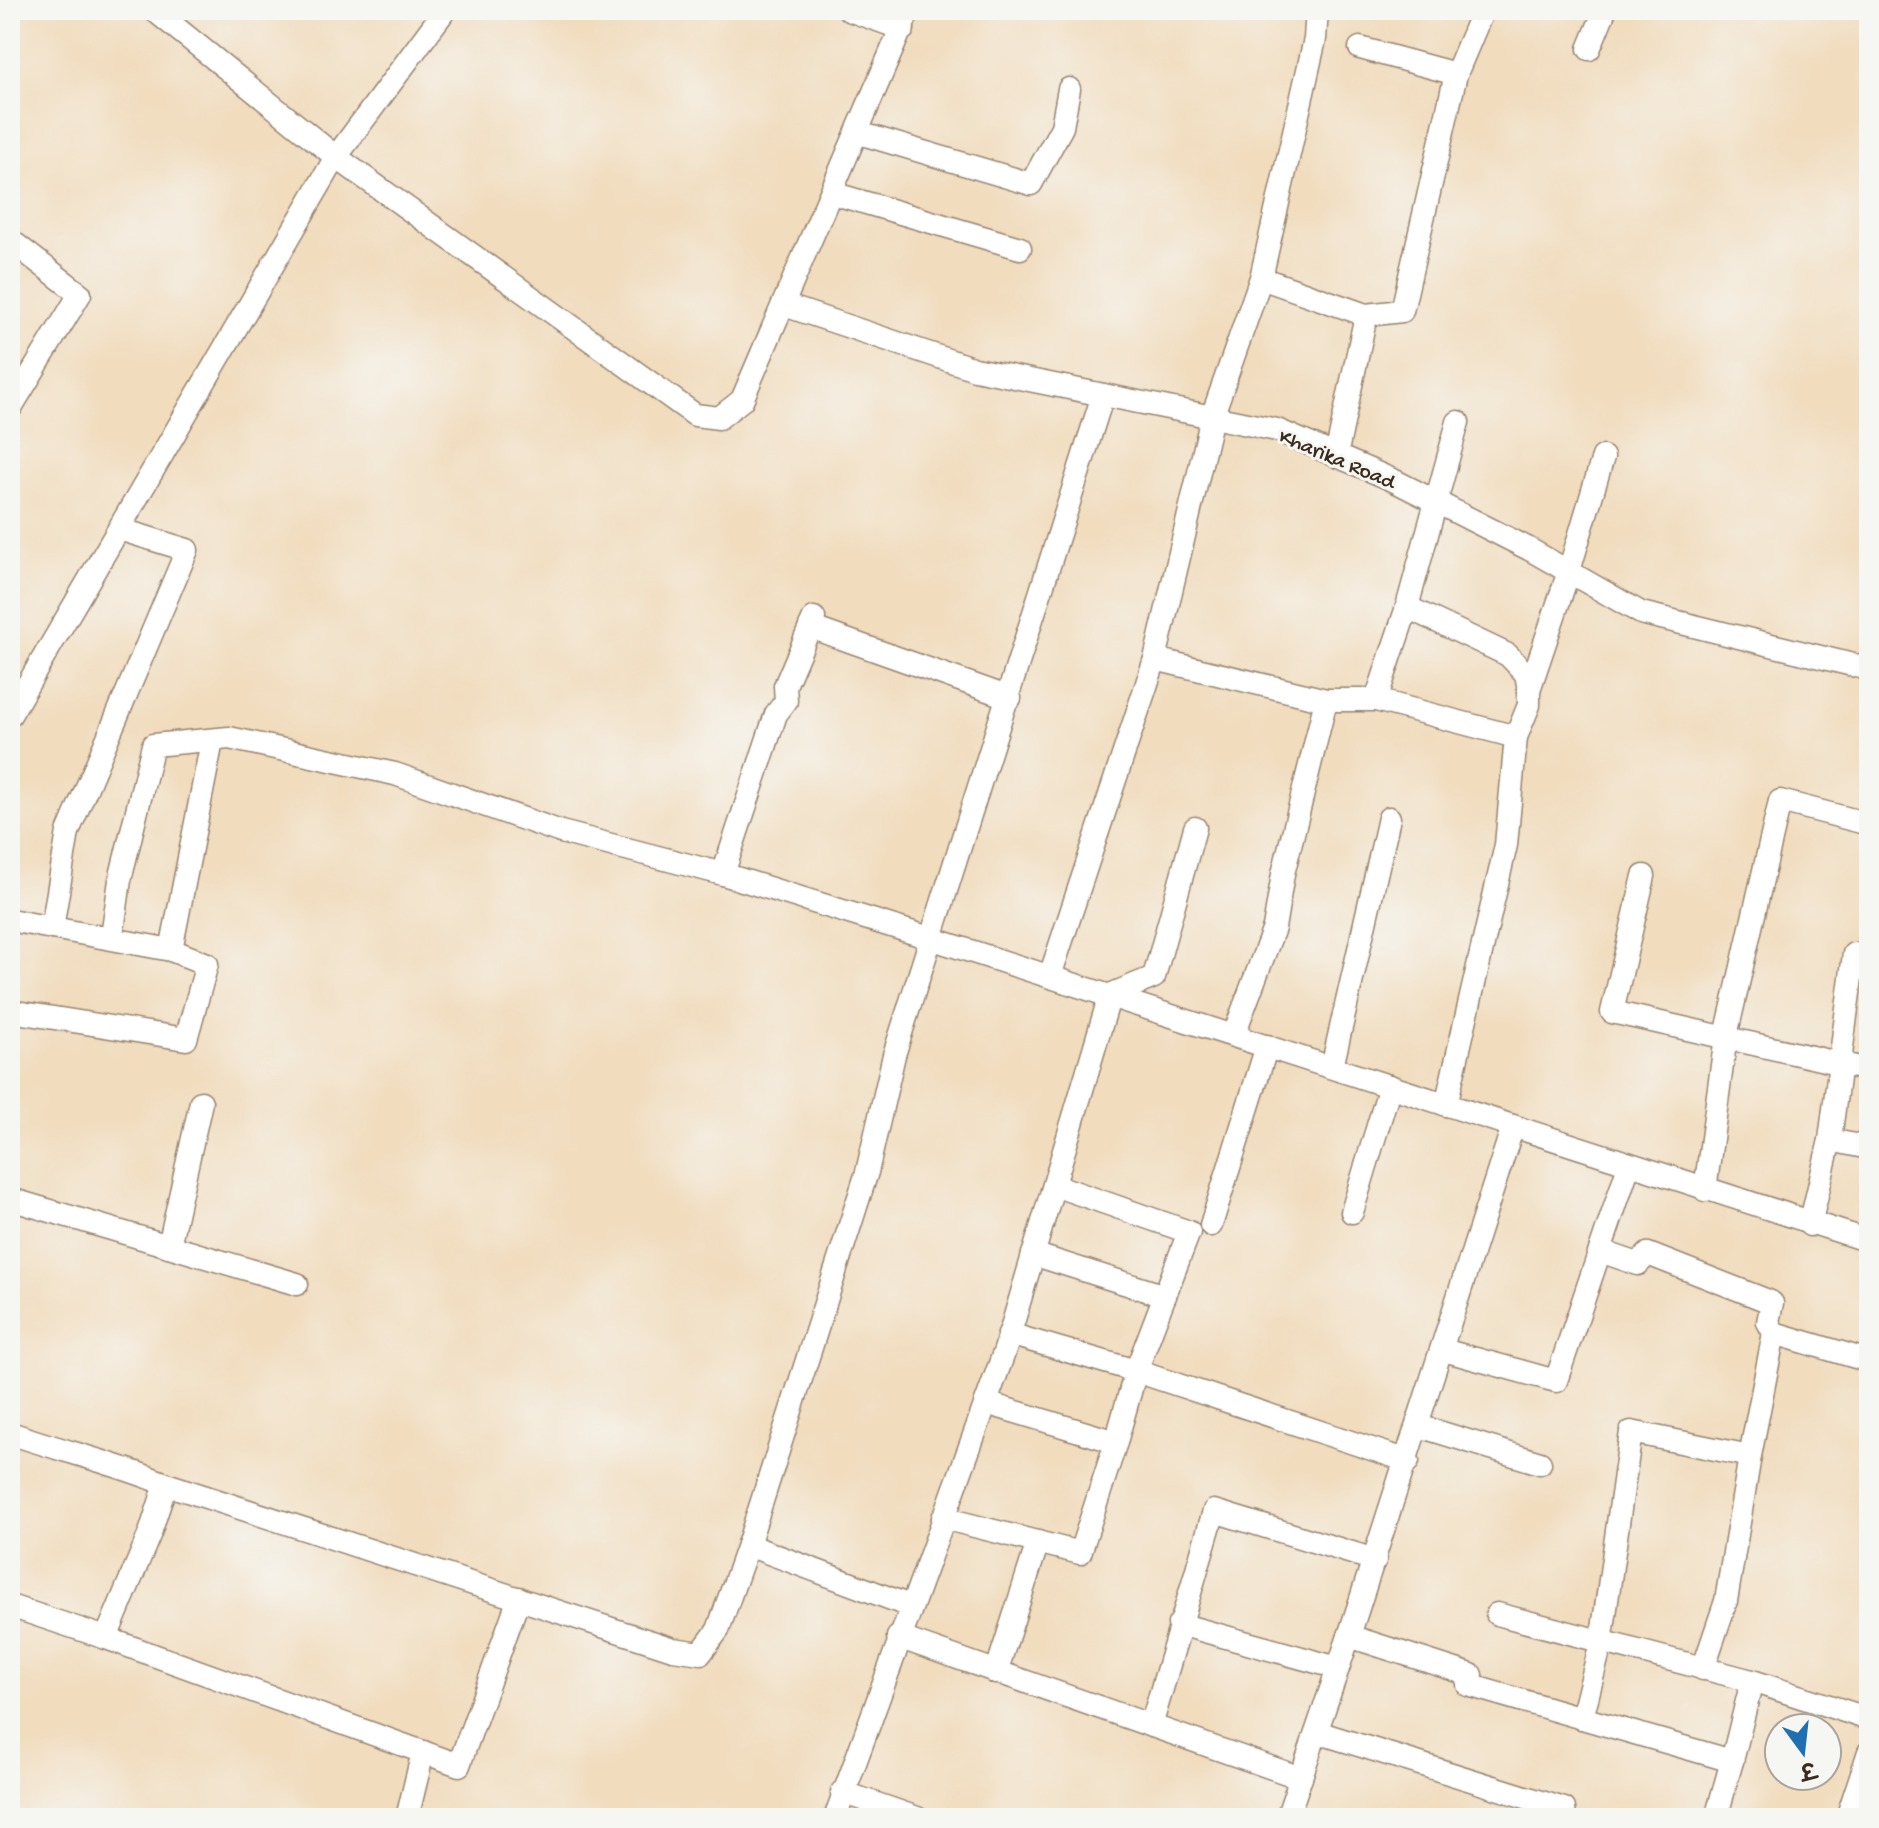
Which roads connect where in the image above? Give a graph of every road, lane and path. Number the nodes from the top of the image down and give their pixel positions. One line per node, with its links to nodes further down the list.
1 (154, 10): 13 (street)
2 (849, 10): 7 (street)
3 (1317, 10): 17 (street)
4 (1605, 10): 9 (street)
5 (1477, 11): 10 (street)
6 (436, 13): 13 (street)
7 (906, 20): 12 (street)
8 (1360, 48): 10 (street)
9 (1589, 49)
10 (1456, 74): 19 (street)
11 (1069, 89): 12 (street)
12 (859, 133): 14 (street)
13 (336, 157): 18 (street); 27 (street)
14 (832, 193): 16 (street); 18 (street)
15 (10, 240): 21 (street)
16 (1020, 248)
17 (1261, 278): 19 (street); 22 (street)
18 (784, 305): 20 (street, Kharika Road)
19 (1366, 315): 24 (street)
20 (1103, 395): 22 (street, Kharika Road); 33 (street)
21 (10, 409)
22 (1212, 417): 24 (street, Kharika Road); 30 (street)
23 (1458, 422): 26 (street)
24 (1336, 456): 26 (street, Kharika Road)
25 (1603, 457): 28 (street)
26 (1436, 502): 28 (street, Kharika Road); 29 (street)
27 (119, 529): 36 (street); 45 (street)
28 (1569, 571): 31 (street, Kharika Road); 32 (street)
29 (1407, 607): 32 (street); 35 (street)
30 (1155, 659): 34 (street); 50 (street)
31 (1869, 669)
32 (1529, 690): 37 (street)
33 (1010, 698): 42 (street); 47 (street)
34 (1326, 700): 35 (street); 53 (street)
35 (1376, 700): 37 (street)
36 (10, 715)
37 (1516, 737): 61 (street)
38 (212, 741): 42 (street); 46 (street); 48 (street)
39 (1389, 818): 57 (street)
40 (1869, 824): 54 (street)
41 (1195, 828): 51 (street)
42 (723, 874): 47 (street)
43 (1644, 876): 54 (street)
44 (10, 920): 45 (street)
45 (52, 928): 46 (street)
46 (112, 937): 48 (street)
47 (933, 939): 50 (street); 93 (street)
48 (171, 950): 52 (street)
49 (1854, 954): 56 (street)
50 (1050, 976): 51 (street)
51 (1110, 995): 53 (street); 66 (street)
52 (10, 1011)
53 (1234, 1034): 55 (street)
54 (1726, 1036): 56 (street); 67 (street)
55 (1267, 1046): 57 (street); 70 (street)
56 (1841, 1065): 58 (street); 63 (street)
57 (1332, 1067): 59 (street)
58 (1869, 1070)
59 (1390, 1086): 61 (street); 69 (street)
60 (201, 1102): 73 (street)
61 (1446, 1105): 62 (street)
62 (1513, 1126): 65 (street); 80 (street)
63 (1830, 1140): 64 (street); 71 (street)
64 (1869, 1148)
65 (1629, 1165): 67 (street); 74 (street)
66 (1054, 1185): 75 (street); 77 (street)
67 (1705, 1190): 71 (street)
68 (10, 1199): 73 (street)
69 (1352, 1212)
70 (1211, 1225)
71 (1810, 1225): 72 (street)
72 (1869, 1241)
73 (169, 1246): 76 (street)
74 (1600, 1251): 78 (street); 80 (street)
75 (1033, 1254): 77 (street); 79 (street)
76 (297, 1284)
77 (1165, 1296): 82 (street)
78 (1774, 1333): 81 (street); 87 (street)
79 (1009, 1334): 82 (street); 83 (street)
80 (1443, 1350): 84 (street)
81 (1869, 1361)
82 (1136, 1371): 86 (street); 88 (street)
83 (986, 1403): 86 (street); 91 (street)
84 (1419, 1426): 88 (street); 89 (street)
85 (10, 1433): 90 (street)
86 (1116, 1442): 92 (street)
87 (1750, 1456): 103 (street); 105 (street)
88 (1408, 1461): 94 (street)
89 (1540, 1463)
90 (166, 1484): 95 (street); 102 (street)
91 (943, 1518): 92 (street); 97 (street)
92 (1038, 1542): 106 (street)
93 (748, 1545): 95 (street); 97 (street)
94 (1375, 1560): 99 (street); 100 (street)
95 (519, 1598): 112 (street)
96 (10, 1606): 102 (street)
97 (910, 1606): 101 (street)
98 (1497, 1614): 103 (street)
99 (1179, 1624): 104 (street); 110 (street)
100 (1349, 1636): 104 (street); 108 (street)
101 (898, 1637): 106 (street); 116 (street)
102 (106, 1638): 112 (street)
103 (1601, 1643): 105 (street); 108 (street)
104 (1338, 1668): 111 (street)
105 (1703, 1669): 107 (street)
106 (996, 1673): 110 (street)
107 (1752, 1681): 109 (street); 114 (street)
108 (1582, 1718): 114 (street)
109 (1869, 1719)
110 (1151, 1726): 115 (street)
111 (1317, 1732): 115 (street); 121 (street)
112 (423, 1752): 117 (street)
113 (1869, 1752): 123 (street)
114 (1732, 1761): 122 (street)
115 (1301, 1778): 120 (street)
116 (842, 1792): 118 (street); 119 (street)
117 (407, 1818)
118 (835, 1818)
119 (917, 1818)
120 (1287, 1818)
121 (1565, 1818)
122 (1716, 1818)
123 (1847, 1818)

